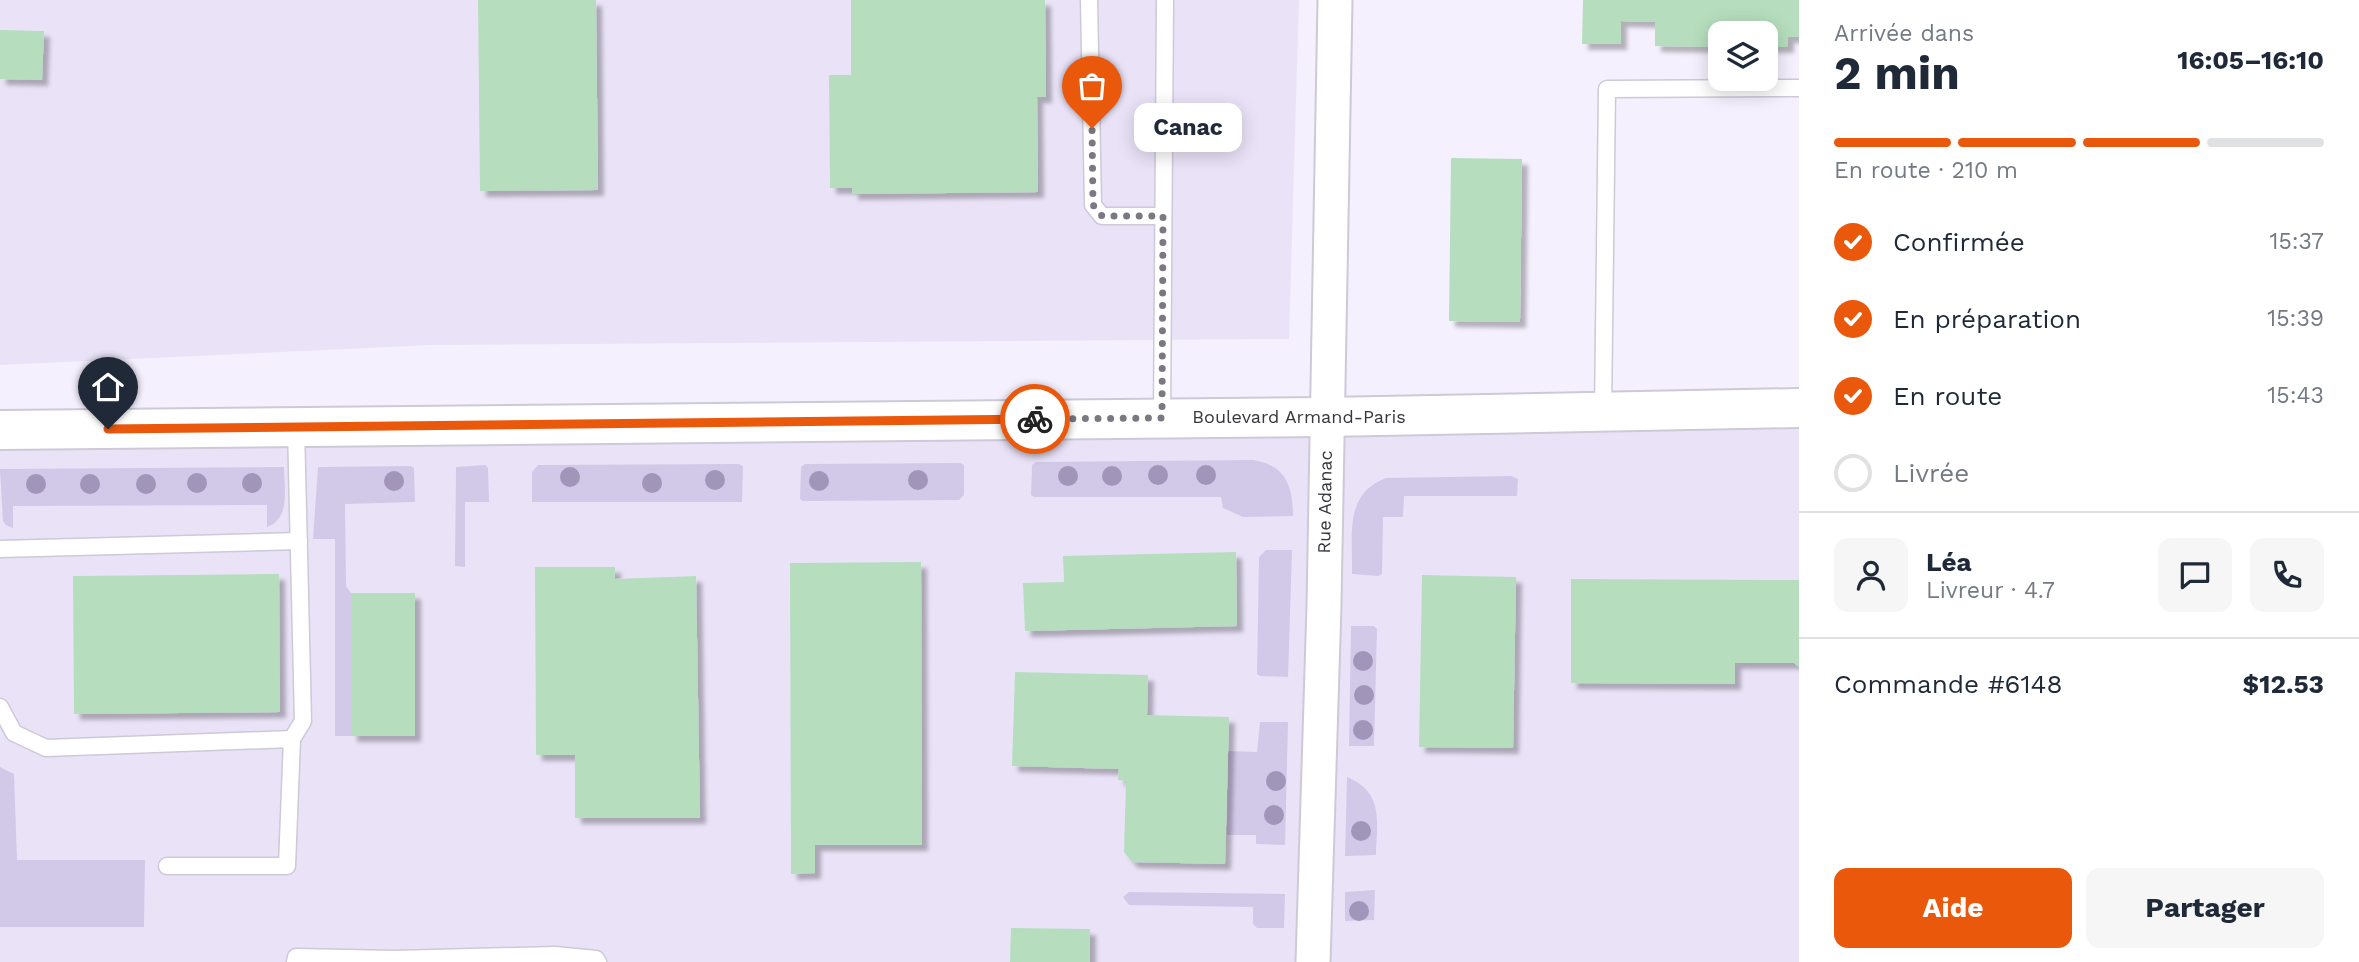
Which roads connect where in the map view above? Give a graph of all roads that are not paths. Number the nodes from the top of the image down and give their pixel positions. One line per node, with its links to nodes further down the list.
1 (1089, 0): 5 (lane)
2 (1165, 0): 5 (lane)
3 (1335, 0): 8 (street, Rue Adanac)
4 (1799, 88): 7 (lane)
5 (1163, 216): 9 (lane)
6 (1799, 408): 7 (street, Boulevard Armand-Paris)
7 (1603, 412): 8 (street, Boulevard Armand-Paris)
8 (1326, 417): 9 (street, Boulevard Armand-Paris); 20 (street, Rue Adanac)
9 (1162, 418): 10 (street, Boulevard Armand-Paris)
10 (296, 426): 11 (street, Boulevard Armand-Paris); 12 (lane)
11 (0, 430)
12 (299, 541): 13 (lane); 15 (lane)
13 (0, 550)
14 (0, 707): 15 (lane)
15 (292, 738): 16 (lane)
16 (167, 866)
17 (485, 959): 18 (lane); 19 (lane)
18 (295, 962)
19 (598, 962)
20 (1313, 962)

